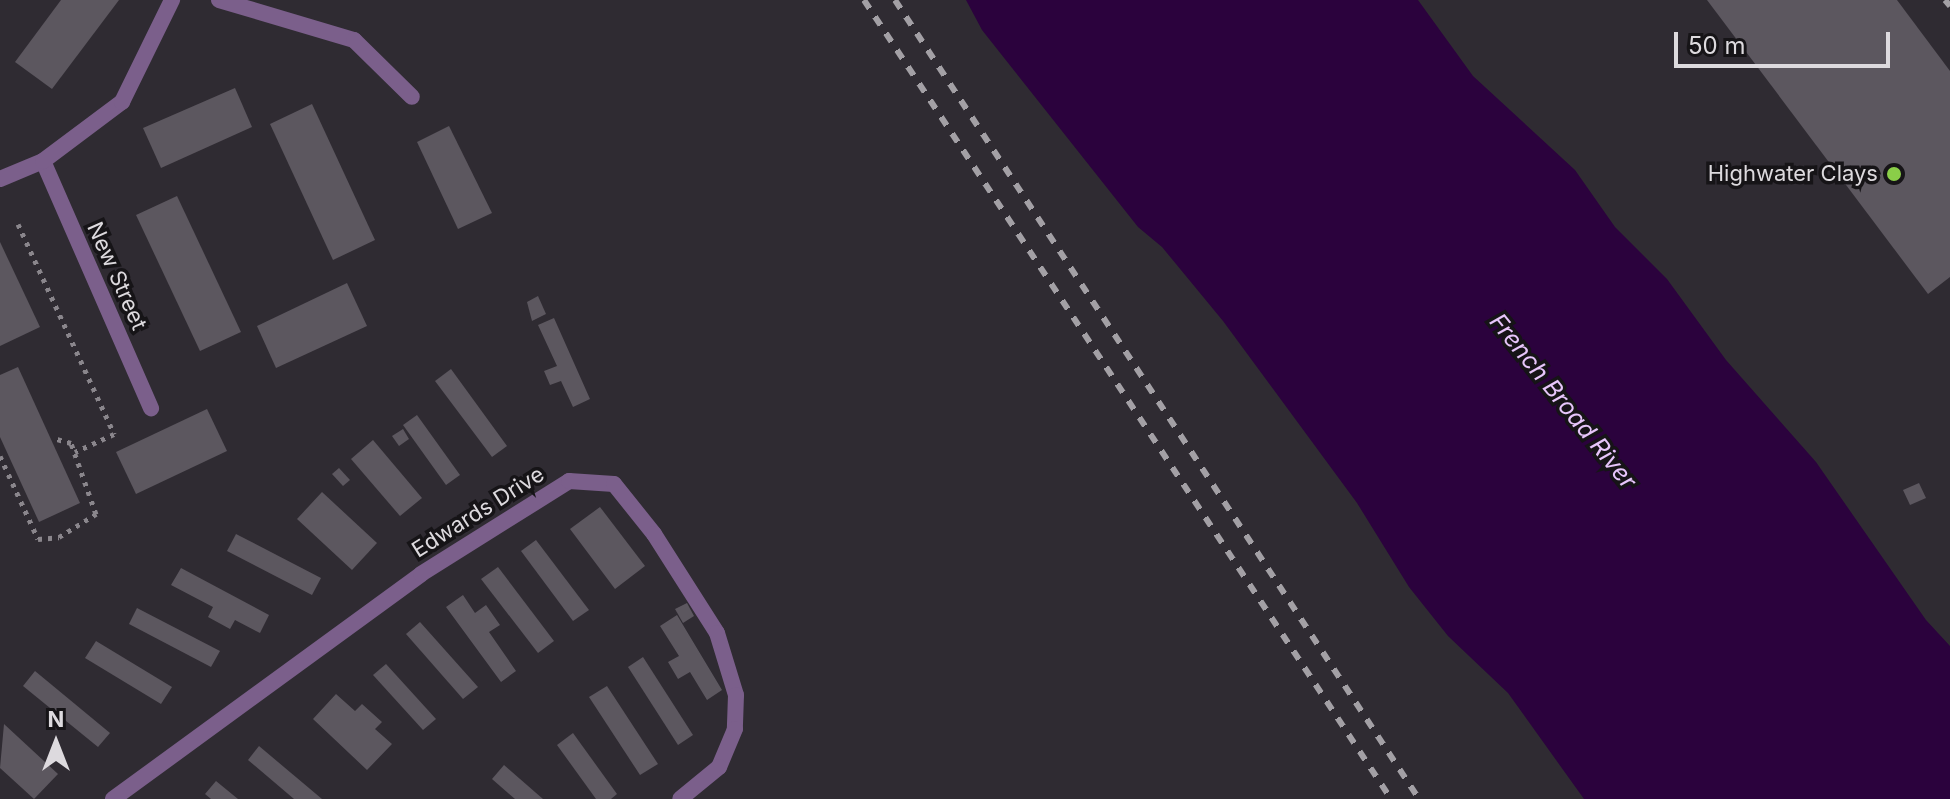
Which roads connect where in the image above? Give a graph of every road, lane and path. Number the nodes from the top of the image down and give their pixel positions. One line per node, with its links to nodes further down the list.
1 (172, 0): 4 (street)
2 (219, 0): 3 (street)
3 (412, 97)
4 (43, 161): 5 (street); 7 (street, New Street)
5 (0, 179)
6 (18, 224): 9 (path)
7 (151, 408)
8 (54, 438): 9 (path)
9 (75, 452): 10 (path)
10 (0, 456)
11 (113, 799): 12 (street, Edwards Drive)
12 (680, 799)

